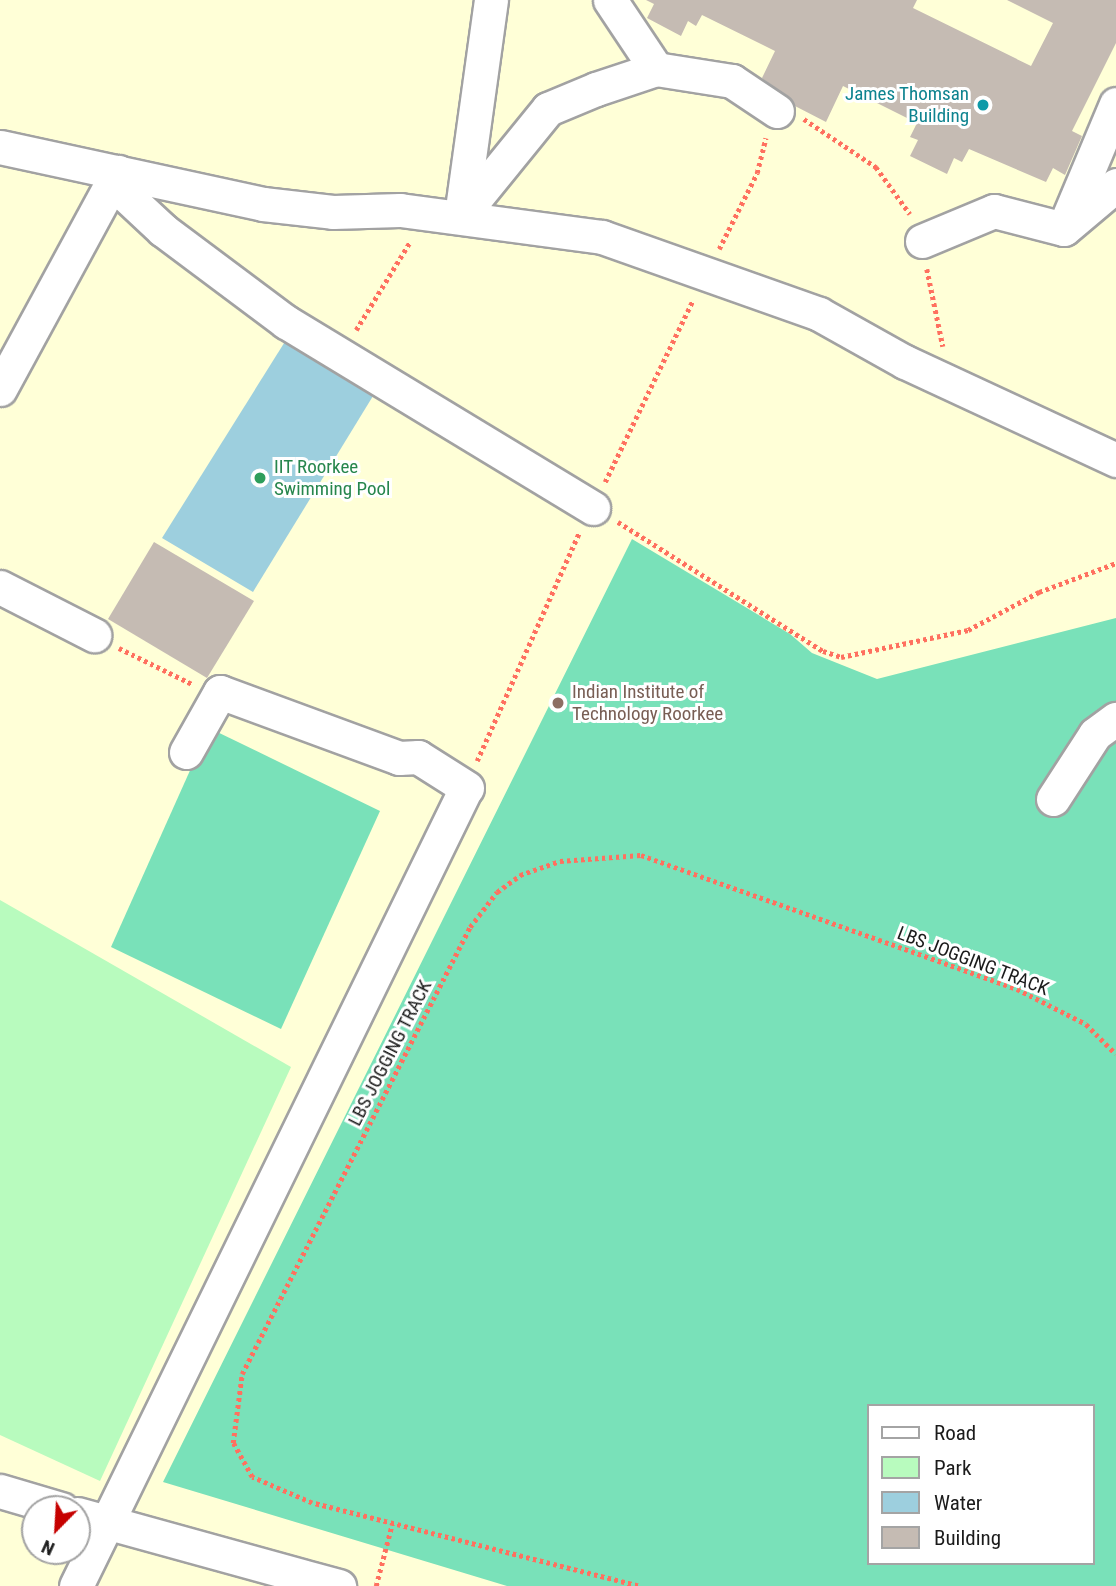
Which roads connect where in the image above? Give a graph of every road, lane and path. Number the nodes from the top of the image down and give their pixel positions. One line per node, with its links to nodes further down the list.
1 (491, 0): 9 (street)
2 (610, 0): 3 (street)
3 (656, 69): 5 (street); 9 (street)
4 (1116, 104): 10 (street)
5 (777, 111)
6 (0, 147): 7 (street)
7 (130, 175): 9 (street); 12 (street); 13 (street)
8 (1116, 185): 10 (street)
9 (445, 214): 12 (path); 14 (street)
10 (1064, 229): 11 (street)
11 (922, 241)
12 (341, 350): 15 (street)
13 (0, 389)
14 (1116, 460)
15 (593, 508): 17 (path)
16 (564, 560): 23 (path)
17 (1116, 563)
18 (0, 587): 19 (street)
19 (94, 635): 20 (path)
20 (220, 692): 22 (street); 28 (street)
21 (1116, 719): 24 (street)
22 (186, 752)
23 (479, 756)
24 (1052, 799)
25 (1116, 1054): 29 (path, LBS JOGGING TRACK)
26 (0, 1491): 27 (street)
27 (21, 1497)
28 (91, 1518): 32 (street)
29 (392, 1524): 33 (path); 34 (path, LBS JOGGING TRACK)
30 (81, 1565): 31 (street)
31 (76, 1586)
32 (339, 1586)
33 (376, 1586)
34 (638, 1586)

